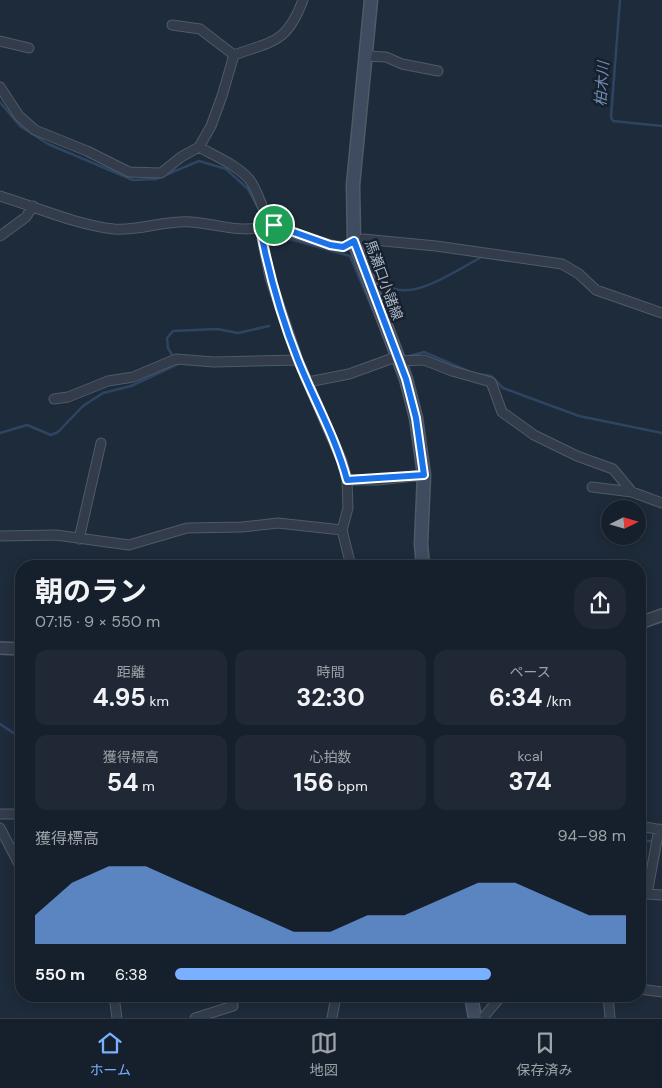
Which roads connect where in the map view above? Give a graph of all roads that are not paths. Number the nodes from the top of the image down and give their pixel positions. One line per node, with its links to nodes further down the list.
1 (303, 0): 6 (street)
2 (371, 0): 7 (main road, 馬瀬口小諸線)
3 (172, 25): 6 (street)
4 (0, 41): 5 (street)
5 (29, 48)
6 (234, 55): 10 (street)
7 (366, 56): 8 (street); 16 (main road, 馬瀬口小諸線)
8 (438, 71)
9 (0, 87): 10 (street)
10 (199, 147): 13 (street)
11 (0, 196): 12 (street)
12 (33, 206): 14 (street); 15 (street)
13 (274, 225): 14 (street); 16 (street)
14 (260, 228): 19 (street)
15 (0, 236)
16 (354, 241): 17 (street); 18 (main road, 馬瀬口小諸線)
17 (662, 313)
18 (397, 359): 20 (street); 23 (main road, 馬瀬口小諸線); 26 (street)
19 (298, 360): 20 (street); 21 (street)
20 (308, 382): 24 (street)
21 (54, 399)
22 (101, 443): 30 (street)
23 (424, 475): 24 (street); 32 (main road, 馬瀬口小諸線)
24 (347, 480): 28 (street)
25 (592, 487): 26 (street)
26 (632, 492): 27 (street)
27 (662, 504)
28 (342, 530): 30 (street); 31 (street)
29 (0, 536): 30 (street)
30 (79, 538)
31 (350, 560)
32 (422, 560)
33 (662, 615): 34 (street)
34 (646, 621)
35 (0, 648): 36 (street)
36 (15, 649)
37 (0, 814): 38 (street)
38 (15, 814)
39 (646, 827): 41 (street)
40 (0, 828): 42 (street)
41 (661, 830): 43 (street)
42 (15, 857)
43 (646, 888)
44 (662, 895): 45 (street)
45 (646, 896)
46 (646, 990): 47 (street)
47 (662, 992)
48 (115, 1002): 54 (street)
49 (335, 1002): 56 (street)
50 (472, 1002): 57 (main road)
51 (496, 1002): 58 (street)
52 (609, 1002): 59 (street)
53 (233, 1006): 55 (street)
54 (117, 1018)
55 (195, 1018)
56 (332, 1018)
57 (475, 1018)
58 (482, 1018)
59 (610, 1018)

